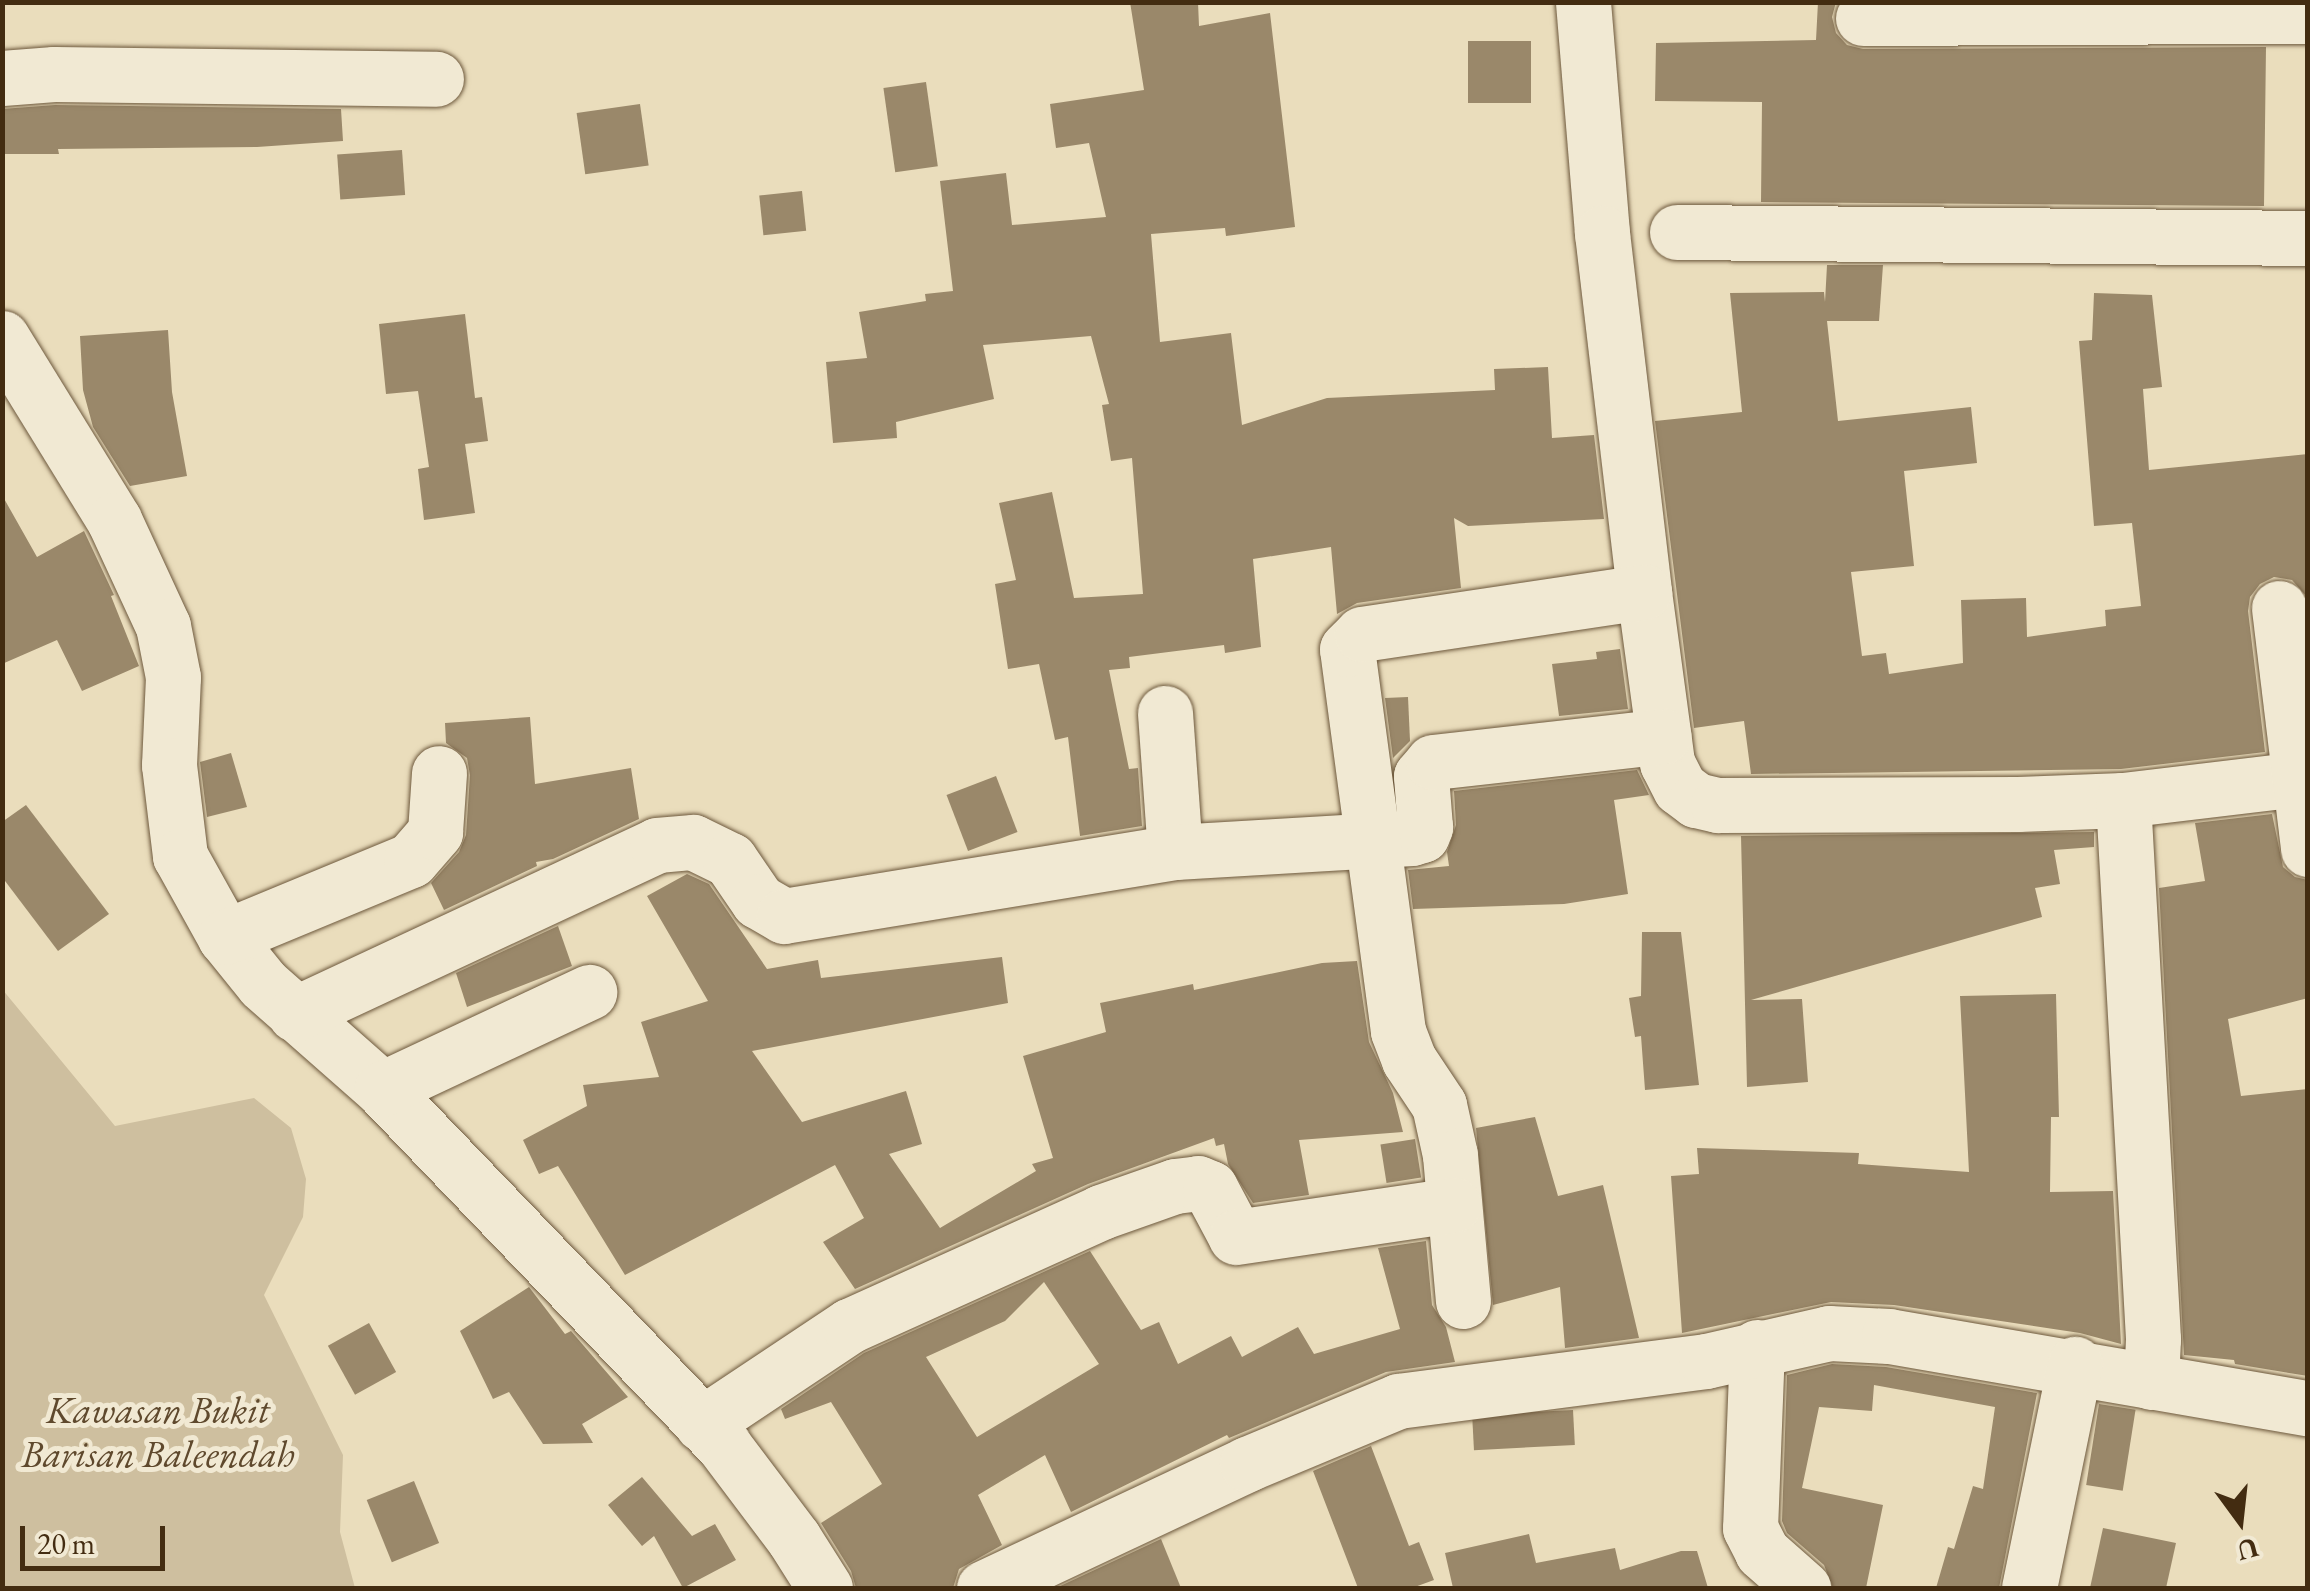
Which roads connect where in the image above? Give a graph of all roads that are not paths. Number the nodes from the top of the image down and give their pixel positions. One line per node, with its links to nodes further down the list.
1 (1584, 2): 9 (street)
2 (2308, 16): 3 (street)
3 (1863, 18)
4 (2, 78): 5 (street)
5 (436, 80)
6 (1677, 232): 7 (street)
7 (2308, 238)
8 (2, 338): 19 (street)
9 (1644, 592): 12 (street); 16 (street)
10 (2279, 608): 14 (street)
11 (1165, 713): 18 (street)
12 (1664, 736): 15 (street); 16 (street)
13 (439, 774): 19 (street)
14 (2299, 779): 15 (street); 17 (street)
15 (2123, 800): 27 (street)
16 (1370, 843): 18 (street); 23 (street)
17 (2308, 849)
18 (1175, 852): 21 (street)
19 (225, 938): 21 (street)
20 (589, 992): 22 (street)
21 (295, 1014): 22 (street)
22 (382, 1089): 29 (street)
23 (1454, 1205): 24 (street); 29 (street)
24 (1463, 1301)
25 (1757, 1347): 26 (street); 31 (street); 32 (street)
26 (2075, 1364): 27 (street); 33 (street)
27 (2151, 1382): 28 (street)
28 (2308, 1408)
29 (702, 1424): 30 (street)
30 (825, 1588)
31 (984, 1588)
32 (1803, 1588)
33 (2028, 1588)

